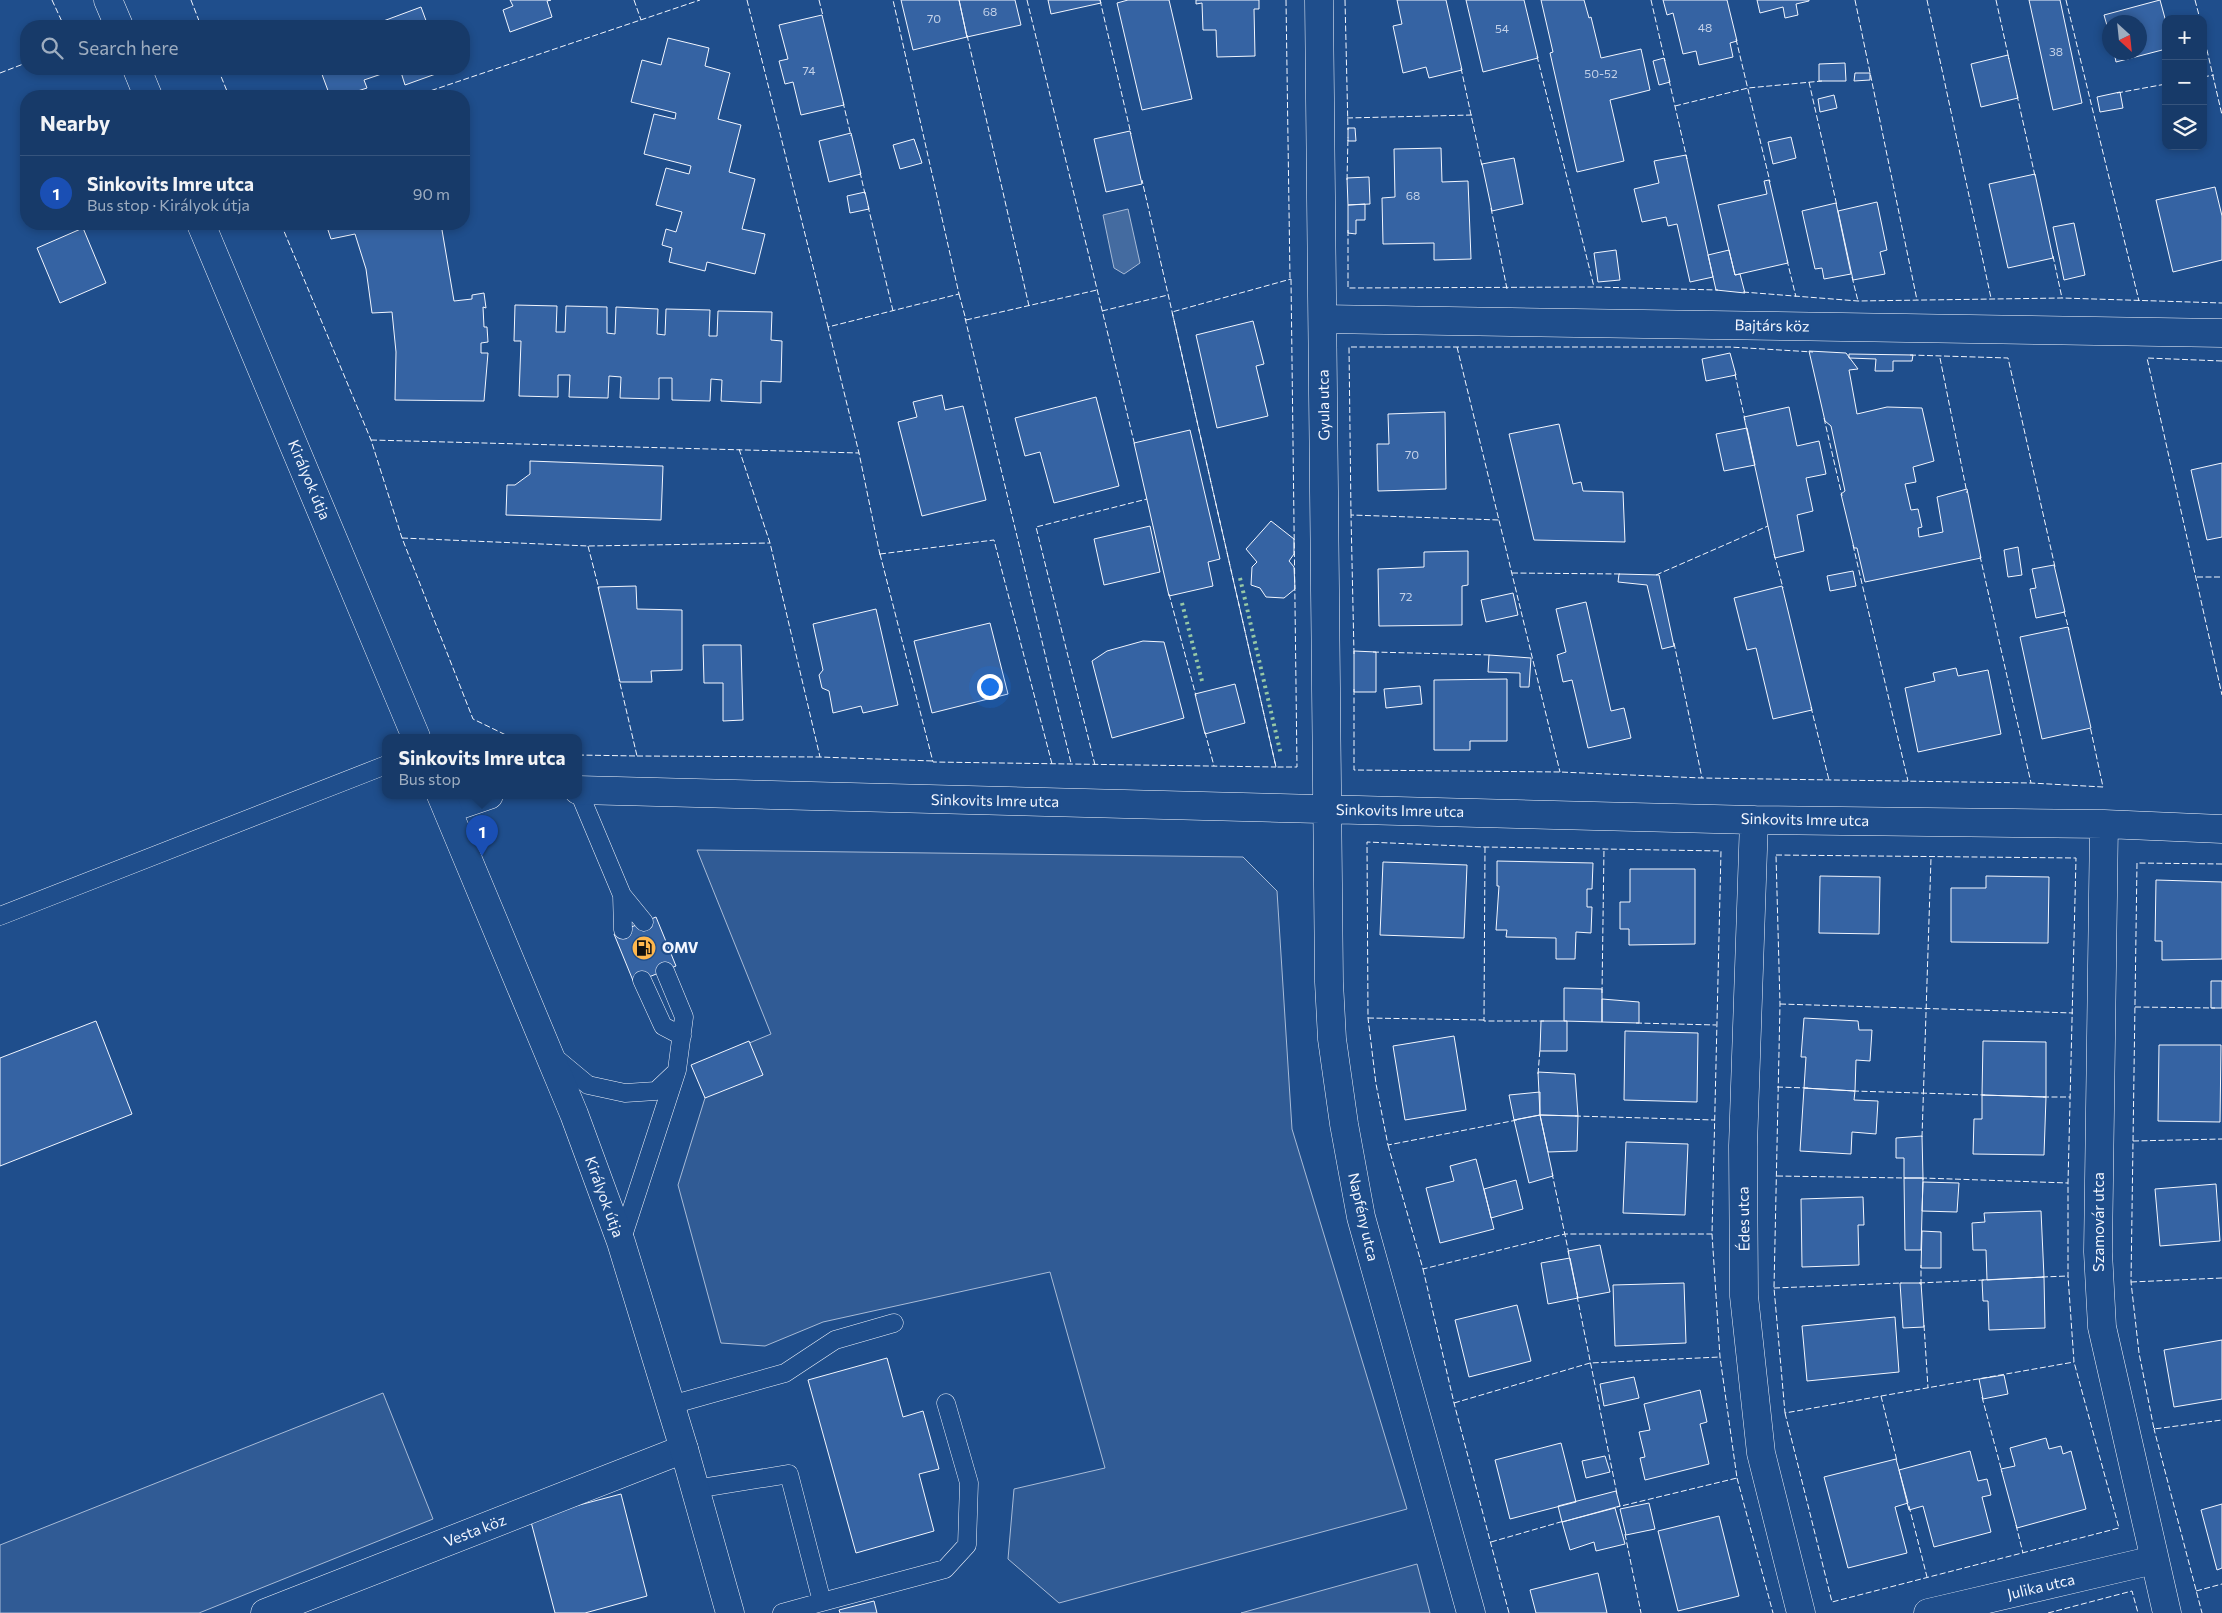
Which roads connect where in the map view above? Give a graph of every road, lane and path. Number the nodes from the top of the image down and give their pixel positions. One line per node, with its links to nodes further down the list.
1 (108, 0): 3 (street)
2 (1319, 0): 7 (street, Gyula utca)
3 (116, 20)
4 (139, 75): 5 (street)
5 (146, 90)
6 (204, 230): 9 (street, Királyok útja)
7 (1323, 319): 8 (street, Bajtárs köz); 15 (street, Gyula utca)
8 (2222, 333)
9 (415, 734)
10 (382, 767): 20 (lane)
11 (582, 790): 15 (street, Sinkovits Imre utca)
12 (463, 799): 14 (street)
13 (582, 799): 19 (lane)
14 (444, 802): 26 (street, Királyok útja)
15 (1329, 809): 16 (street, Sinkovits Imre utca); 39 (street, Napfény utca)
16 (1754, 820): 17 (street, Sinkovits Imre utca); 40 (street, Édes utca)
17 (2104, 824): 18 (street, Sinkovits Imre utca); 34 (street, Szamovár utca)
18 (2222, 829)
19 (622, 895): 21 (lane); 22 (lane)
20 (0, 916)
21 (644, 922)
22 (623, 930)
23 (665, 970): 25 (lane)
24 (642, 980): 25 (lane)
25 (682, 1036): 27 (lane)
26 (548, 1052): 27 (lane); 28 (street, Királyok útja)
27 (677, 1070): 28 (lane)
28 (621, 1242): 31 (street, Királyok útja)
29 (894, 1323): 31 (lane)
30 (946, 1403): 35 (lane)
31 (671, 1405): 32 (street, Királyok útja)
32 (684, 1450): 33 (street, Királyok útja); 36 (street, Vesta köz)
33 (695, 1489): 35 (lane); 37 (street, Királyok útja)
34 (2154, 1560): 41 (street, Julika utca); 42 (street, Szamovár utca)
35 (822, 1602): 38 (lane)
36 (265, 1613)
37 (730, 1613)
38 (782, 1613)
39 (1471, 1613)
40 (1801, 1613)
41 (1928, 1613)
42 (2167, 1613)

